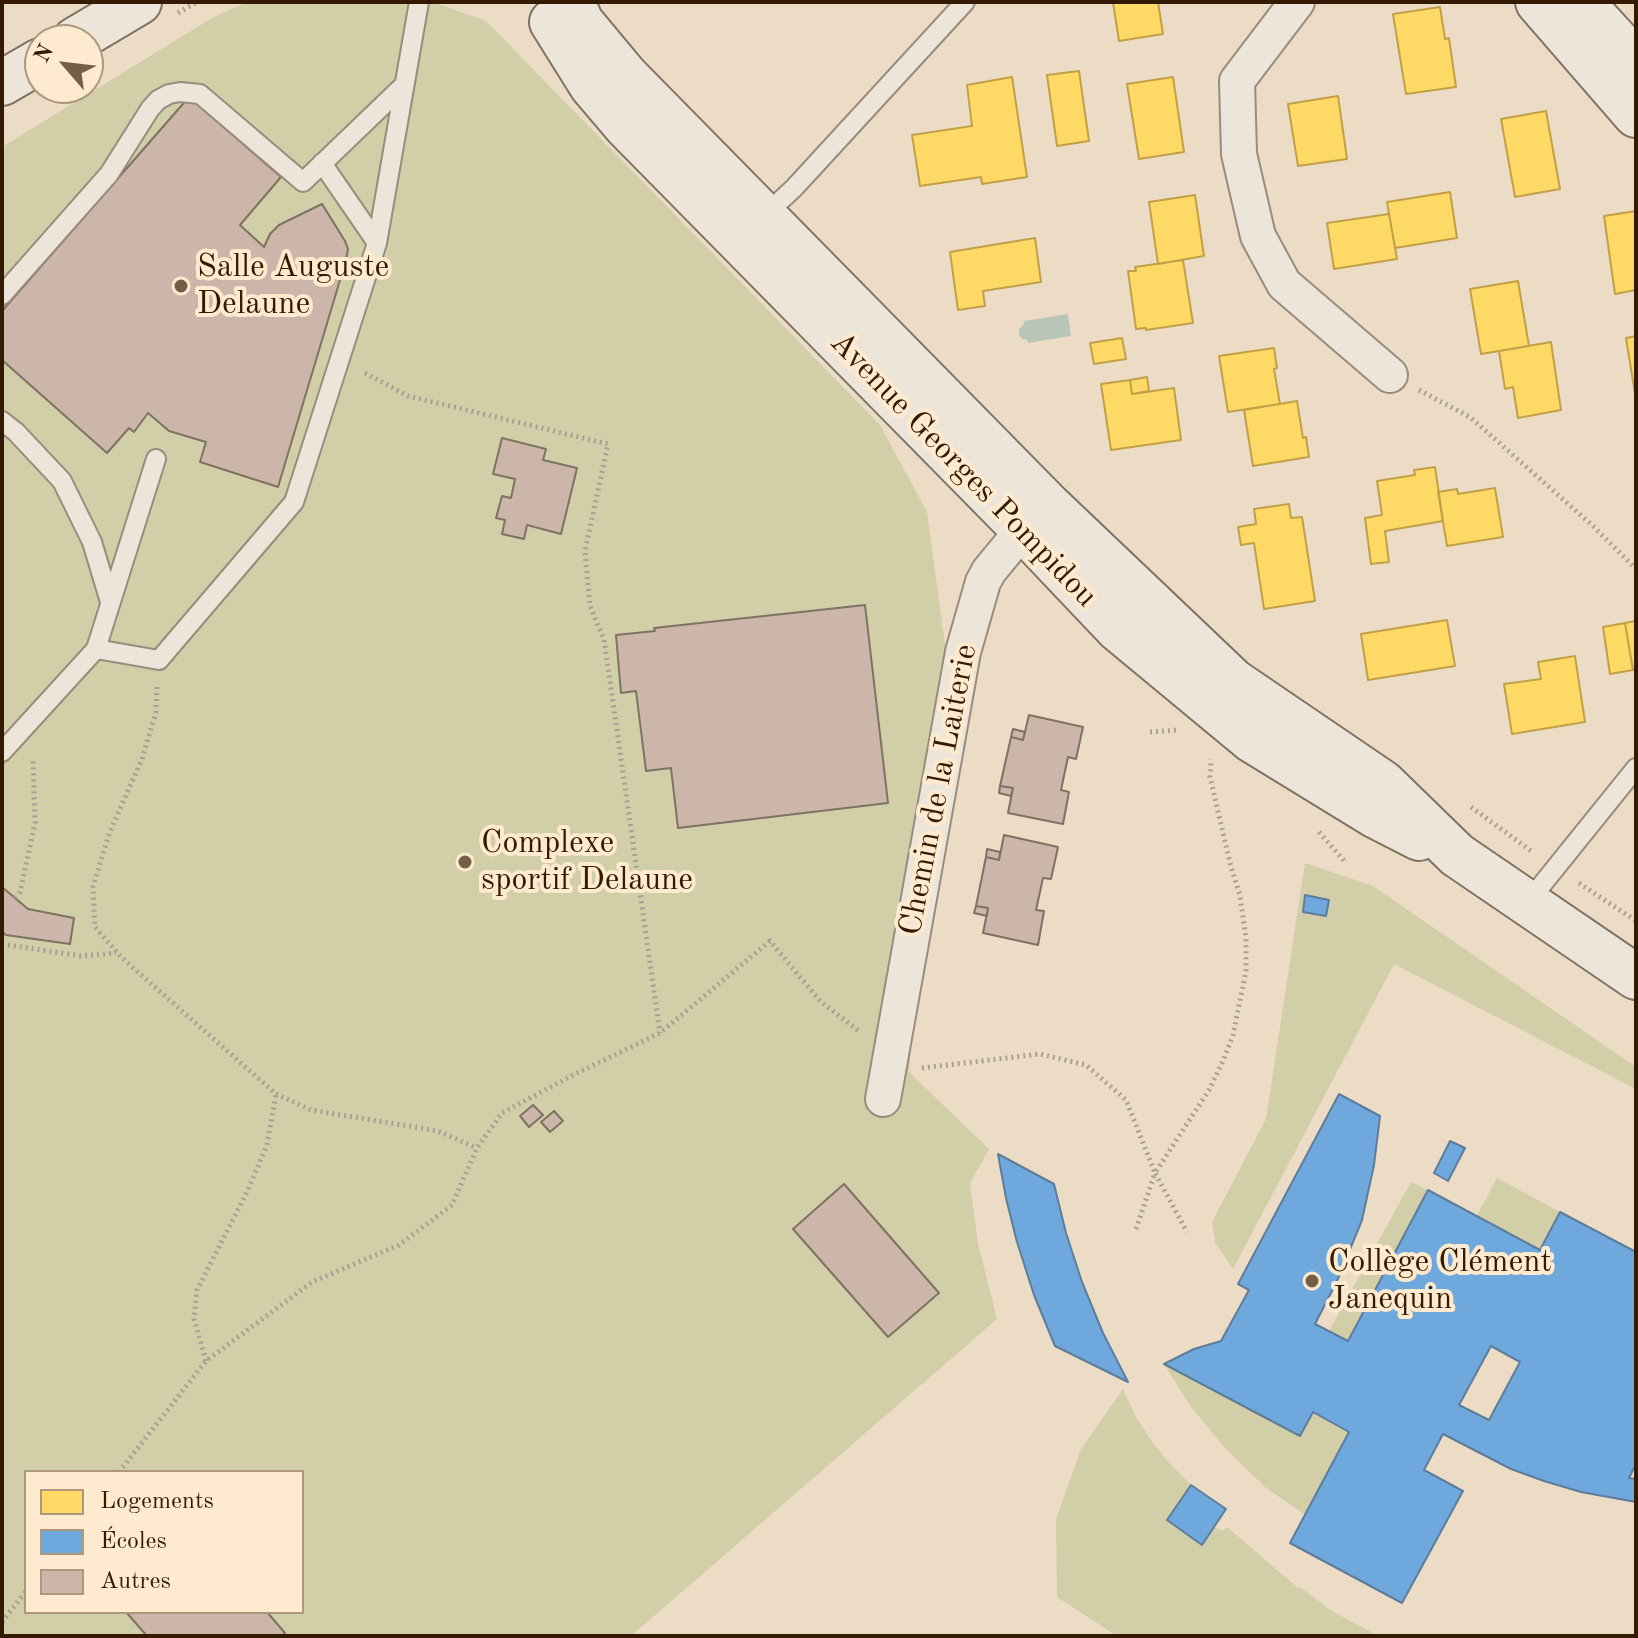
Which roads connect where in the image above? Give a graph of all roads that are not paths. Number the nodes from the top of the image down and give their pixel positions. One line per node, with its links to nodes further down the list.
1 (139, 2): 9 (street)
2 (419, 2): 13 (lane)
3 (543, 2): 16 (street, Avenue Georges Pompidou)
4 (572, 2): 16 (street, Avenue Georges Pompidou)
5 (965, 2): 16 (lane)
6 (1297, 2): 19 (street)
7 (1538, 2): 14 (street)
8 (1581, 2): 10 (street)
9 (102, 24)
10 (1636, 62)
11 (24, 70): 12 (street)
12 (2, 83)
13 (403, 86): 15 (lane); 17 (lane)
14 (1634, 110)
15 (322, 163): 17 (lane); 18 (lane)
16 (751, 228): 22 (street, Avenue Georges Pompidou)
17 (377, 243): 24 (lane)
18 (2, 295)
19 (1390, 375)
20 (2, 421): 23 (lane)
21 (156, 459): 23 (lane)
22 (1037, 518): 27 (street, Avenue Georges Pompidou); 29 (street, Chemin de la Laiterie)
23 (110, 602): 24 (lane)
24 (96, 649): 25 (lane)
25 (2, 752)
26 (1636, 768): 27 (lane)
27 (1528, 902): 28 (street, Avenue Georges Pompidou)
28 (1636, 977)
29 (885, 1085)

